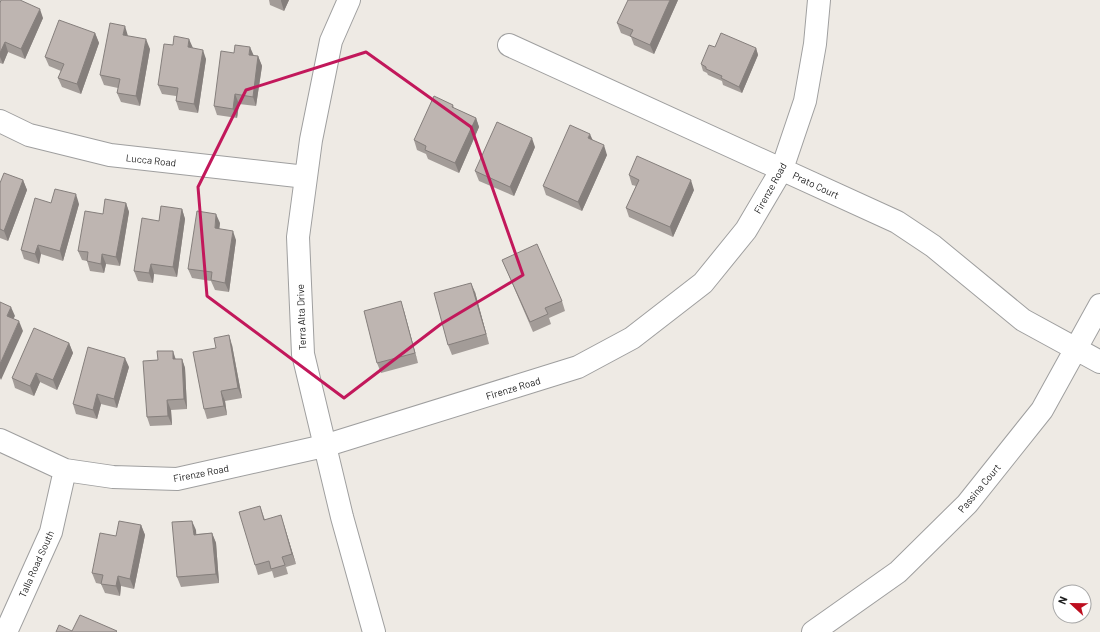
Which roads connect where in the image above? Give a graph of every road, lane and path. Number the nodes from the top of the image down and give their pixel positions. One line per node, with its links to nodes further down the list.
1 (349, 0): 6 (street, Terra Alta Drive)
2 (819, 0): 5 (street, Firenze Road)
3 (509, 45): 5 (street, Prato Court)
4 (0, 121): 6 (street, Lucca Road)
5 (782, 169): 8 (street, Prato Court); 11 (street, Firenze Road)
6 (306, 177): 11 (street, Terra Alta Drive)
7 (1100, 305): 8 (street, Passina Court)
8 (1075, 349): 9 (street, Prato Court); 15 (street, Passina Court)
9 (1100, 362)
10 (0, 440): 12 (street, Firenze Road)
11 (324, 446): 12 (street, Firenze Road); 14 (street, Terra Alta Drive)
12 (65, 470): 13 (street, Talla Road South)
13 (6, 632)
14 (374, 632)
15 (812, 632)

